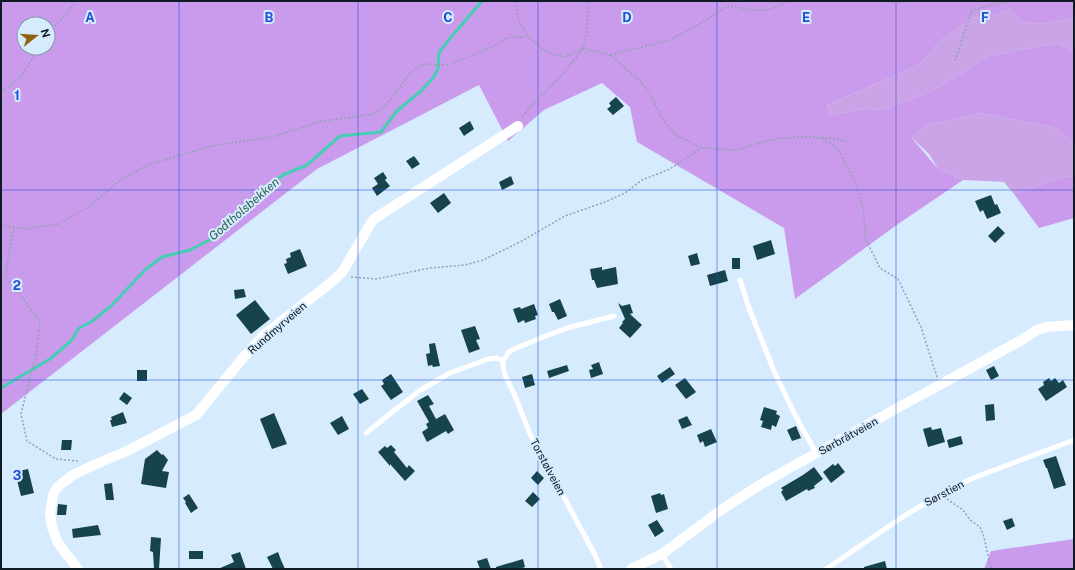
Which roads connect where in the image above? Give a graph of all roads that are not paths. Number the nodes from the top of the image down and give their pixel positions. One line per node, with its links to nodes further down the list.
1 (518, 126): 10 (street, Rundmyrveien)
2 (740, 280): 8 (lane)
3 (614, 316): 5 (lane)
4 (1074, 325): 8 (street, Sørbråtveien)
5 (503, 361): 6 (lane); 11 (lane, Torstølveien)
6 (366, 433)
7 (1074, 440): 14 (lane, Sørstien)
8 (816, 454): 9 (street, Sørbråtveien)
9 (662, 554): 12 (street, Sørbråtveien); 13 (lane)
10 (78, 569)
11 (601, 569)
12 (631, 569)
13 (671, 569)
14 (826, 569)

